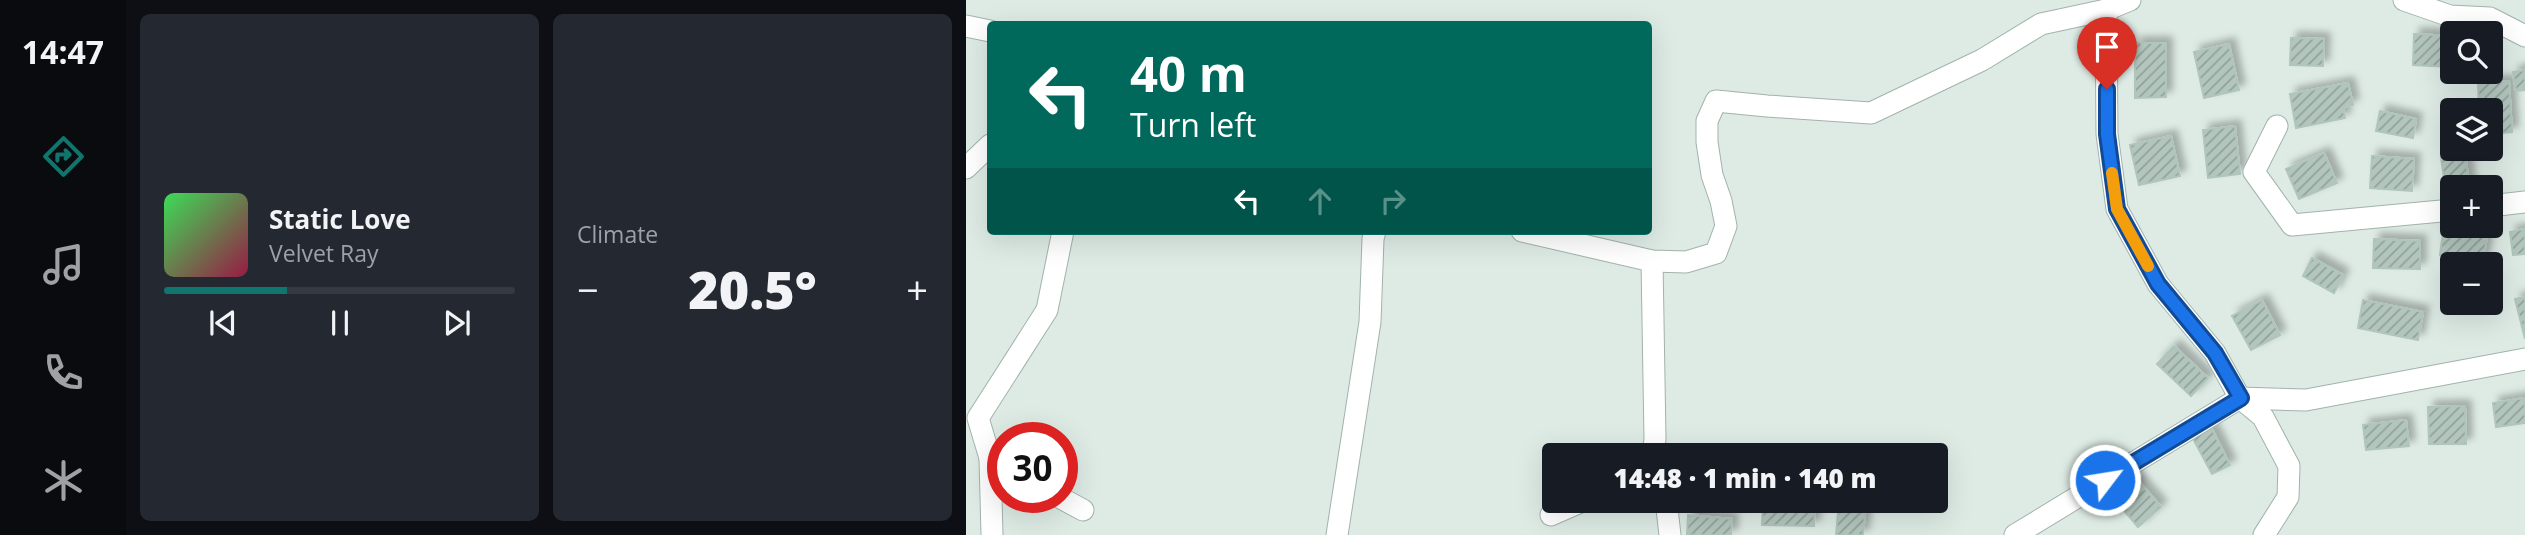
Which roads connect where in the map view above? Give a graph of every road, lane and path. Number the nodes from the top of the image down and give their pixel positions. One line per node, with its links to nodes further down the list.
1 (2130, 0): 4 (street)
2 (2403, 0): 3 (street)
3 (2447, 8): 7 (street)
4 (2106, 10): 17 (street); 19 (street)
5 (966, 26): 6 (street)
6 (987, 30)
7 (2525, 37)
8 (2277, 126): 13 (street)
9 (987, 148): 10 (street)
10 (966, 168)
11 (2525, 202): 12 (street)
12 (2503, 205)
13 (2440, 210)
14 (1062, 235): 20 (street)
15 (1374, 235): 29 (street)
16 (1539, 235): 17 (street)
17 (1652, 261): 21 (street)
18 (2525, 359): 19 (street)
19 (2241, 398): 31 (street); 32 (street)
20 (987, 440)
21 (1654, 443)
22 (1078, 507): 23 (street)
23 (1083, 510)
24 (993, 513): 28 (street)
25 (1556, 513): 27 (street)
26 (1667, 513): 30 (street)
27 (1551, 515)
28 (992, 535)
29 (1337, 535)
30 (1670, 535)
31 (2015, 535)
32 (2264, 535)

